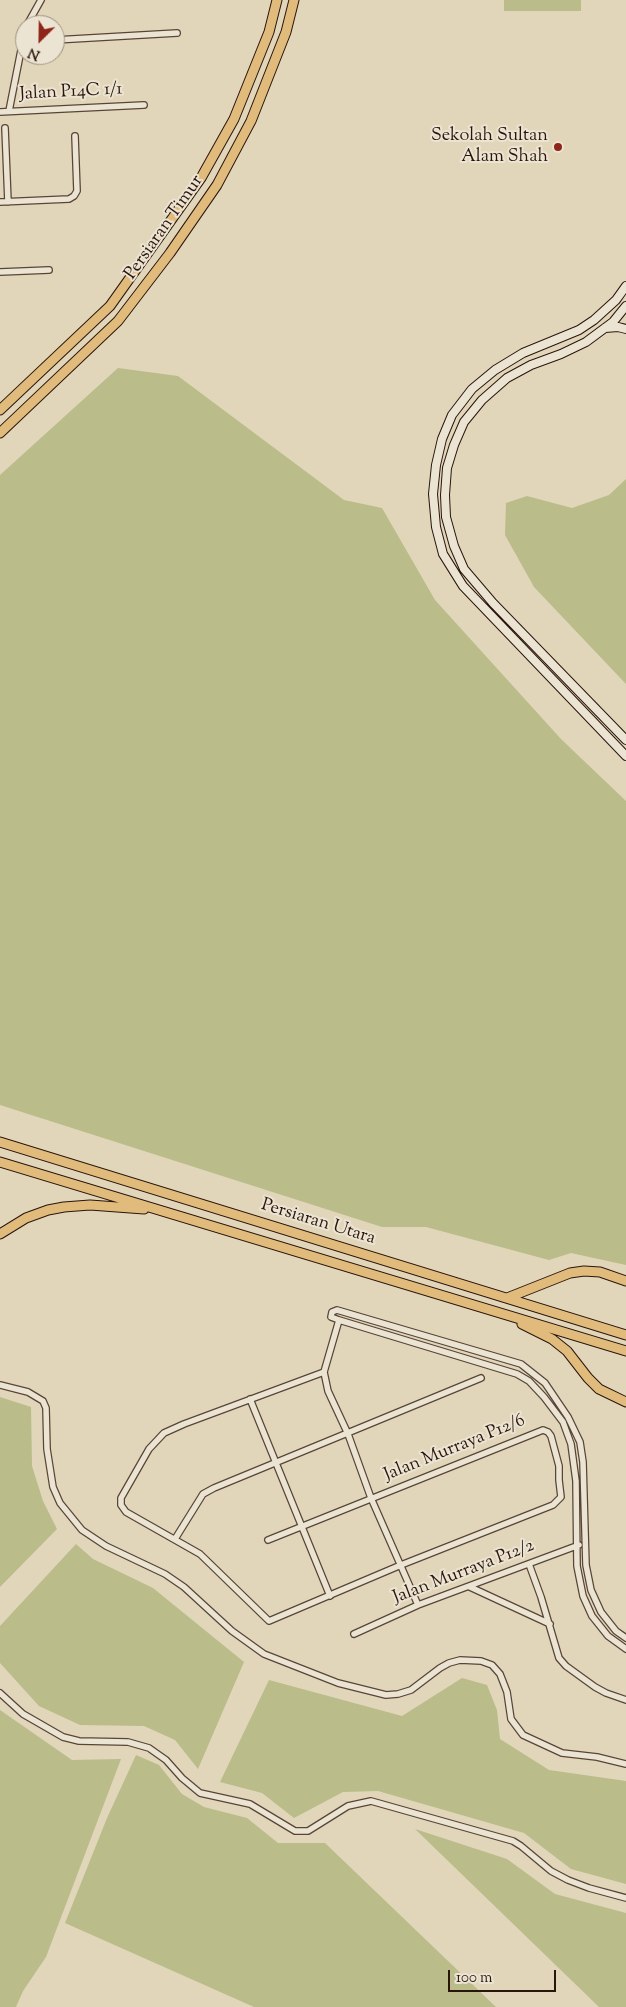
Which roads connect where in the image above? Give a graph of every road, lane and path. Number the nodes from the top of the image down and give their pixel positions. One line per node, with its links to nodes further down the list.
1 (41, 0): 4 (street)
2 (277, 0): 21 (main road, Persiaran Timur)
3 (294, 0): 22 (main road, Persiaran Timur)
4 (32, 15)
5 (177, 33): 6 (street)
6 (65, 39)
7 (18, 65): 9 (street)
8 (144, 105): 9 (street, Jalan P14C 1/1)
9 (9, 111): 10 (street, Jalan P14C 1/1)
10 (0, 112)
11 (5, 128): 14 (street)
12 (75, 136): 14 (street)
13 (0, 202): 14 (street)
14 (8, 202)
15 (49, 270): 16 (street)
16 (0, 272)
17 (626, 286): 24 (street)
18 (626, 306): 19 (street)
19 (605, 328): 20 (street); 23 (street)
20 (626, 329)
21 (0, 410)
22 (0, 433)
23 (626, 740)
24 (626, 756)
25 (0, 1142): 30 (main road, Persiaran Utara)
26 (0, 1162): 27 (main road, Persiaran Utara)
27 (162, 1210): 28 (main road); 31 (main road, Persiaran Utara)
28 (0, 1234)
29 (626, 1281): 30 (main road)
30 (507, 1298): 33 (main road, Persiaran Utara)
31 (508, 1315): 34 (main road, Persiaran Utara); 39 (main road)
32 (339, 1320): 35 (street); 46 (street); 47 (street)
33 (626, 1335)
34 (626, 1351)
35 (324, 1372): 38 (street); 40 (street)
36 (481, 1378): 40 (street)
37 (0, 1385): 59 (street)
38 (250, 1399): 41 (street); 44 (street)
39 (626, 1402)
40 (348, 1434): 41 (street); 42 (street)
41 (276, 1462): 43 (street); 44 (street)
42 (371, 1498): 43 (street); 49 (street); 49 (street, Jalan Murraya P12/6)
43 (301, 1527): 45 (street); 51 (street)
44 (175, 1539): 51 (street)
45 (268, 1540)
46 (586, 1545): 47 (street, Jalan Murraya P12/2); 55 (street)
47 (577, 1546): 48 (street, Jalan Murraya P12/2); 56 (street)
48 (529, 1564): 50 (street, Jalan Murraya P12/2); 53 (street)
49 (401, 1565): 51 (street); 52 (street)
50 (470, 1587): 52 (street, Jalan Murraya P12/2); 53 (street)
51 (330, 1596)
52 (418, 1606): 54 (street, Jalan Murraya P12/2)
53 (550, 1624): 58 (street)
54 (354, 1634)
55 (626, 1638)
56 (626, 1648)
57 (0, 1693): 60 (street)
58 (626, 1700)
59 (626, 1764)
60 (626, 1898)

